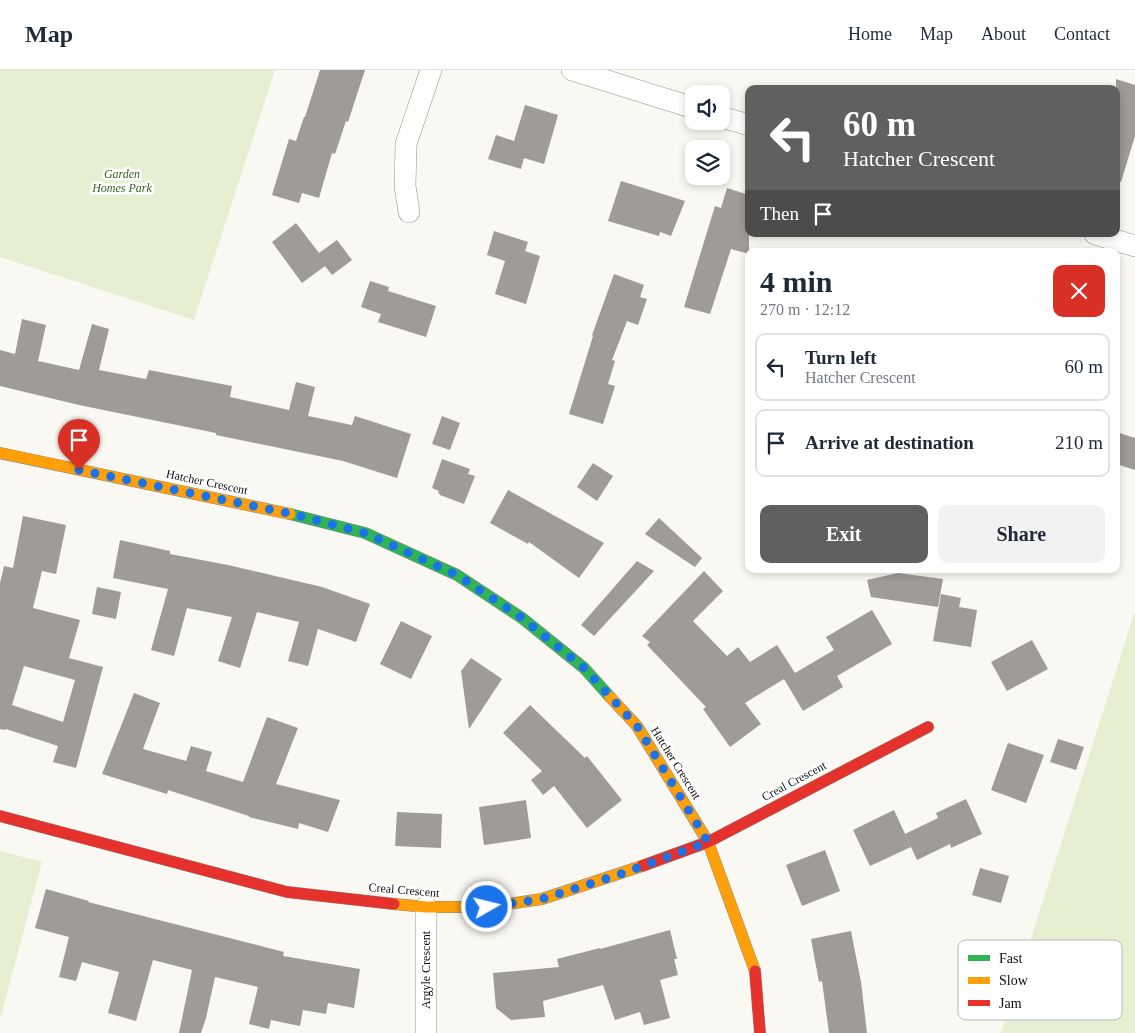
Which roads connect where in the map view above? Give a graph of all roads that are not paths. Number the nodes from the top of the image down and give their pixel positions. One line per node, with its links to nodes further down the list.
1 (430, 70): 6 (street)
2 (572, 70): 3 (street)
3 (685, 105)
4 (730, 120): 5 (street)
5 (745, 124)
6 (409, 212)
7 (1106, 237): 8 (street)
8 (1135, 246)
9 (0, 453): 12 (street, Hatcher Crescent)
10 (928, 727): 12 (street, Creal Crescent)
11 (0, 816): 13 (street, Creal Crescent)
12 (708, 842): 13 (street, Creal Crescent); 15 (street, Hatcher Crescent)
13 (426, 907): 14 (street, Argyle Crescent)
14 (426, 1033)
15 (760, 1033)

